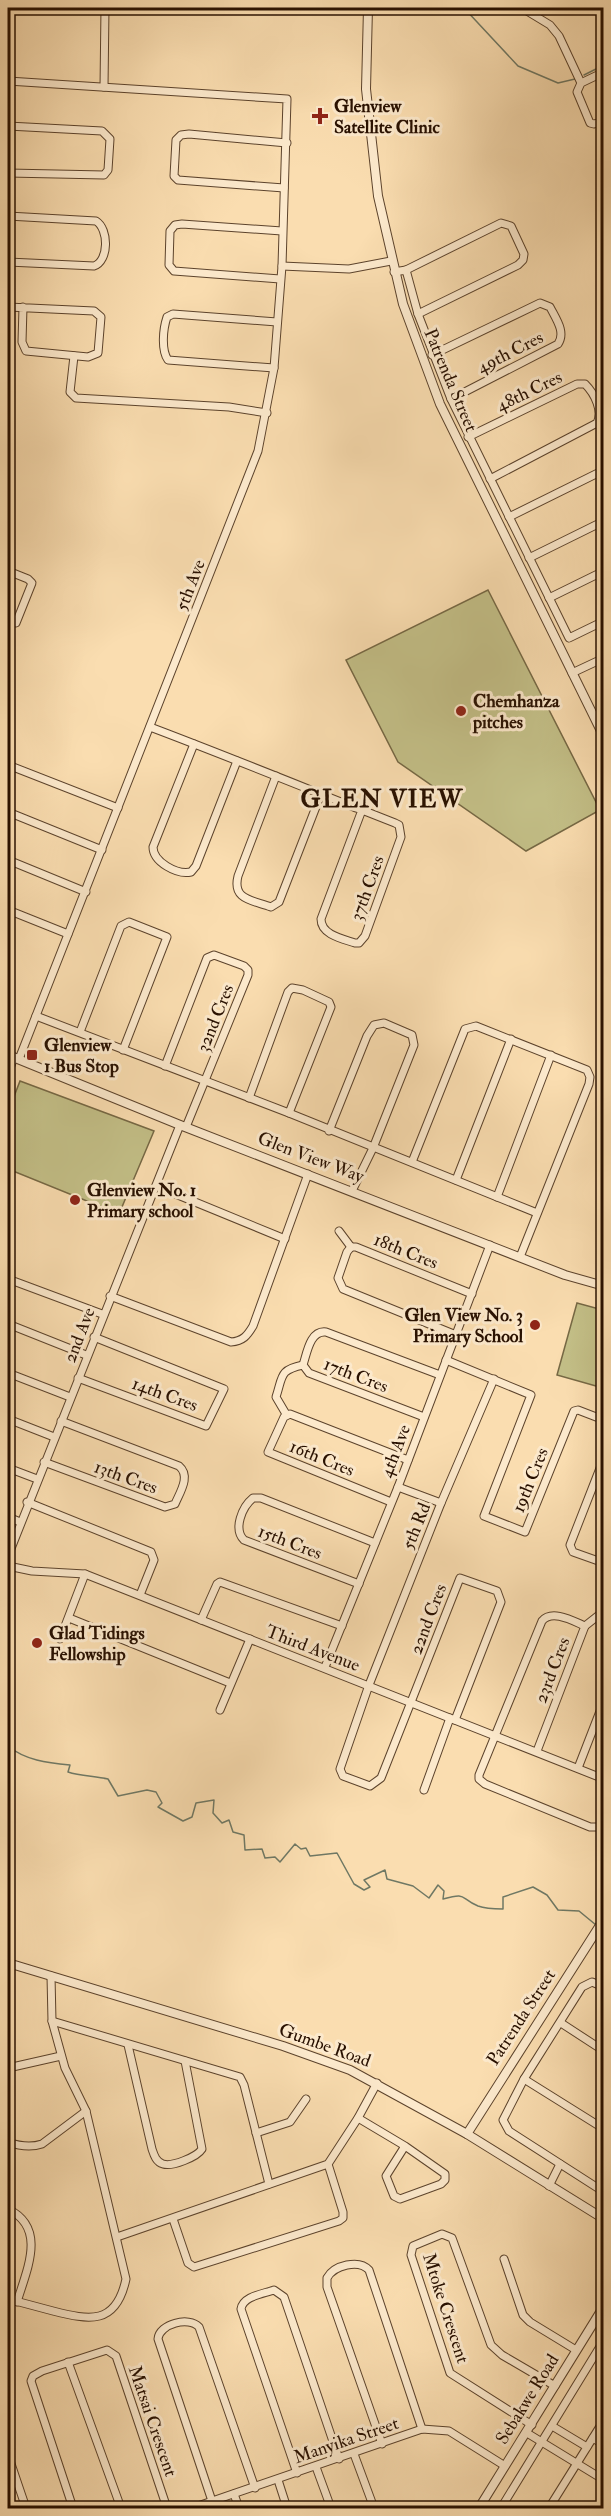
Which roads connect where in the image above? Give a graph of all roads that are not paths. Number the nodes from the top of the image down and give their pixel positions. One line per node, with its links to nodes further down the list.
1 (105, 8): 7 (street)
2 (368, 8): 15 (street, Patrenda Street)
3 (522, 8): 6 (street)
4 (603, 72): 6 (street)
5 (8, 81): 7 (street)
6 (582, 82): 8 (street)
7 (104, 87): 10 (street, 5th Ave)
8 (603, 122)
9 (8, 126): 11 (street)
10 (287, 143): 12 (street, 5th Ave); 12 (street)
11 (8, 173)
12 (284, 188): 14 (street, 5th Ave)
13 (8, 216): 16 (street)
14 (282, 231): 17 (street, 5th Ave); 20 (street)
15 (391, 261): 17 (street); 19 (street, Patrenda Street)
16 (8, 262)
17 (282, 266): 20 (street, 5th Ave)
18 (406, 270): 19 (street); 23 (street); 23 (street)
19 (394, 272): 42 (street, Patrenda Street)
20 (280, 279): 24 (street, 5th Ave)
21 (8, 307): 22 (street)
22 (23, 307): 26 (street); 26 (street)
23 (418, 315): 25 (street)
24 (278, 322): 27 (street, 5th Ave); 27 (street)
25 (432, 355): 28 (street); 28 (street, 49th Cres)
26 (74, 356): 29 (street)
27 (274, 368): 29 (street, 5th Ave)
28 (451, 399): 30 (street)
29 (267, 413): 43 (street, 5th Ave)
30 (468, 437): 32 (street); 32 (street, 48th Cres)
31 (603, 470): 33 (street)
32 (490, 479): 33 (street)
33 (509, 517): 35 (street)
34 (603, 521): 35 (street)
35 (529, 558): 38 (street)
36 (8, 571): 39 (street)
37 (603, 571): 38 (street)
38 (549, 598): 40 (street)
39 (8, 620)
40 (603, 621)
41 (603, 658): 42 (street)
42 (572, 673): 44 (street, Patrenda Street)
43 (150, 727): 45 (street); 50 (street, 5th Ave)
44 (603, 737)
45 (194, 744): 46 (street); 46 (street)
46 (237, 761): 48 (street)
47 (8, 765): 50 (street)
48 (276, 776): 49 (street); 49 (street)
49 (321, 794): 51 (street)
50 (118, 808): 53 (street, 5th Ave)
51 (362, 810): 51 (street, 37th Cres)
52 (8, 812): 53 (street)
53 (102, 850): 55 (street, 5th Ave)
54 (8, 860): 55 (street)
55 (86, 892): 57 (street, 5th Ave)
56 (8, 910): 57 (street)
57 (68, 934): 58 (street, 5th Ave)
58 (36, 1016): 59 (street); 63 (street, 5th Ave)
59 (80, 1032): 61 (street); 61 (street)
60 (511, 1039): 62 (street); 72 (street); 74 (street)
61 (123, 1050): 64 (street)
62 (551, 1055): 77 (street); 78 (street)
63 (13, 1057): 65 (street, 5th Ave); 69 (street, Glen View Way)
64 (165, 1066): 66 (street); 66 (street, 32nd Cres)
65 (8, 1074)
66 (206, 1082): 67 (street); 69 (street, 32nd Cres)
67 (249, 1098): 68 (street); 68 (street)
68 (289, 1113): 70 (street)
69 (183, 1126): 73 (street, Glen View Way); 75 (street, 2nd Ave)
70 (329, 1131): 71 (street); 71 (street)
71 (373, 1148): 72 (street); 76 (street)
72 (412, 1162): 74 (street)
73 (308, 1174): 76 (street, Glen View Way); 80 (street)
74 (456, 1180): 77 (street)
75 (156, 1186): 80 (street); 87 (street, 2nd Ave)
76 (352, 1191): 81 (street, Glen View Way)
77 (497, 1197): 78 (street)
78 (537, 1213): 83 (street)
79 (339, 1231): 82 (street)
80 (285, 1239): 87 (street)
81 (490, 1245): 83 (street, Glen View Way); 86 (street, 4th Ave)
82 (351, 1247): 86 (street, 18th Cres); 90 (street, 18th Cres)
83 (520, 1257): 85 (street, Glen View Way)
84 (8, 1279): 88 (street)
85 (603, 1286)
86 (472, 1294): 90 (street, 4th Ave)
87 (110, 1296): 88 (street, 2nd Ave)
88 (102, 1314): 91 (street, 2nd Ave)
89 (8, 1324): 92 (street)
90 (456, 1335): 93 (street, 4th Ave)
91 (94, 1337): 92 (street, 2nd Ave); 97 (street, 14th Cres)
92 (86, 1355): 97 (street, 2nd Ave)
93 (446, 1359): 96 (street, 4th Ave); 98 (street)
94 (303, 1365): 96 (street, 17th Cres); 100 (street); 101 (street, 17th Cres)
95 (8, 1373): 99 (street)
96 (440, 1375): 101 (street, 4th Ave)
97 (78, 1378): 99 (street, 2nd Ave)
98 (494, 1379): 103 (street, 19th Cres); 114 (street, 5th Rd)
99 (70, 1398): 104 (street, 2nd Ave)
100 (286, 1414): 107 (street, 16th Cres); 113 (street, 16th Cres)
101 (424, 1417): 107 (street, 4th Ave)
102 (8, 1419): 105 (street)
103 (603, 1420)
104 (61, 1421): 105 (street, 2nd Ave); 108 (street, 13th Cres)
105 (54, 1437): 108 (street, 2nd Ave)
106 (603, 1458): 119 (street)
107 (408, 1460): 111 (street, 4th Ave)
108 (44, 1462): 110 (street, 2nd Ave)
109 (8, 1468): 110 (street)
110 (37, 1479): 112 (street, 2nd Ave)
111 (398, 1487): 113 (street, 4th Ave); 114 (street)
112 (27, 1502): 116 (street, 2nd Ave); 123 (street)
113 (391, 1502): 117 (street, 4th Ave)
114 (441, 1503): 133 (street, 5th Rd)
115 (8, 1517): 116 (street)
116 (20, 1522): 118 (street, 2nd Ave)
117 (375, 1543): 122 (street, 4th Ave); 122 (street, 15th Cres)
118 (8, 1556)
119 (603, 1563)
120 (8, 1566): 121 (street, Third Avenue)
121 (85, 1574): 123 (street, Third Avenue); 125 (street)
122 (359, 1584): 127 (street, 4th Ave)
123 (140, 1595): 126 (street, Third Avenue)
124 (603, 1611): 128 (street)
125 (69, 1618): 129 (street); 132 (street)
126 (201, 1620): 127 (street); 130 (street, Third Avenue)
127 (342, 1626): 131 (street, 4th Ave)
128 (585, 1626): 138 (street, 23rd Cres); 139 (street, 23rd Cres)
129 (60, 1639)
130 (250, 1640): 131 (street, Third Avenue); 132 (street)
131 (325, 1667): 133 (street, Third Avenue)
132 (230, 1683): 136 (street)
133 (369, 1685): 135 (street, Third Avenue); 135 (street, 5th Rd)
134 (603, 1701): 140 (street)
135 (411, 1703): 137 (street, Third Avenue); 137 (street, 22nd Cres)
136 (220, 1710)
137 (452, 1719): 138 (street, Third Avenue); 142 (street)
138 (494, 1736): 139 (street, Third Avenue); 143 (street)
139 (537, 1751): 140 (street, Third Avenue)
140 (578, 1768): 141 (street, Third Avenue)
141 (603, 1779)
142 (424, 1790)
143 (603, 1822)
144 (603, 1919): 162 (street, Patrenda Street)
145 (8, 1963): 146 (street, Gumbe Road)
146 (51, 1976): 148 (street); 156 (street, Gumbe Road)
147 (603, 1987): 149 (street)
148 (52, 2021): 150 (street); 152 (street)
149 (561, 2023): 151 (street); 155 (street)
150 (128, 2045): 153 (street); 153 (street)
151 (603, 2051)
152 (61, 2056): 154 (street); 158 (street)
153 (185, 2061): 161 (street)
154 (8, 2068)
155 (524, 2079): 160 (street); 166 (street)
156 (377, 2083): 159 (street); 162 (street, Gumbe Road)
157 (306, 2099): 161 (street)
158 (86, 2111): 163 (street); 173 (street)
159 (358, 2118): 164 (street); 165 (street)
160 (603, 2129)
161 (256, 2133): 167 (street)
162 (467, 2134): 168 (street, Gumbe Road)
163 (8, 2142)
164 (405, 2146): 164 (street)
165 (328, 2164): 167 (street); 171 (street)
166 (560, 2164): 168 (street); 169 (street)
167 (269, 2184): 171 (street)
168 (549, 2186): 172 (street, Gumbe Road)
169 (603, 2192)
170 (8, 2209): 176 (street)
171 (173, 2219): 173 (street)
172 (603, 2219)
173 (117, 2237): 176 (street)
174 (504, 2259): 179 (street)
175 (8, 2299): 176 (street)
176 (17, 2302)
177 (603, 2306): 179 (street, Sebakwe Road)
178 (603, 2340): 183 (street)
179 (576, 2350): 181 (street, Sebakwe Road)
180 (68, 2362): 204 (street, Matsai Crescent); 205 (street); 206 (street, Matsai Crescent)
181 (555, 2386): 185 (street, Sebakwe Road); 185 (street, Mtoke Crescent)
182 (603, 2420): 186 (street)
183 (552, 2426): 187 (street); 190 (street)
184 (422, 2429): 188 (street, Manyika Street); 188 (street); 195 (street, Manyika Street)
185 (530, 2429): 187 (street); 195 (street, Sebakwe Road)
186 (593, 2438): 189 (street); 190 (street)
187 (542, 2442): 194 (street); 213 (street)
188 (381, 2444): 191 (street, Manyika Street)
189 (603, 2445)
190 (587, 2447): 194 (street)
191 (354, 2454): 193 (street, Manyika Street); 211 (street)
192 (8, 2455): 203 (street)
193 (339, 2458): 196 (street, Manyika Street); 197 (street)
194 (576, 2465): 199 (street); 214 (street)
195 (505, 2466): 212 (street, Sebakwe Road)
196 (316, 2467): 197 (street, Manyika Street); 210 (street)
197 (297, 2473): 198 (street, Manyika Street)
198 (278, 2480): 200 (street, Manyika Street); 209 (street)
199 (603, 2480)
200 (255, 2487): 201 (street, Manyika Street); 202 (street)
201 (234, 2494): 202 (street, Manyika Street); 208 (street)
202 (212, 2501): 207 (street, Manyika Street)
203 (26, 2508)
204 (73, 2508)
205 (121, 2508)
206 (167, 2508)
207 (192, 2508)
208 (239, 2508)
209 (287, 2508)
210 (331, 2508)
211 (374, 2508)
212 (479, 2508)
213 (501, 2508)
214 (549, 2508)

